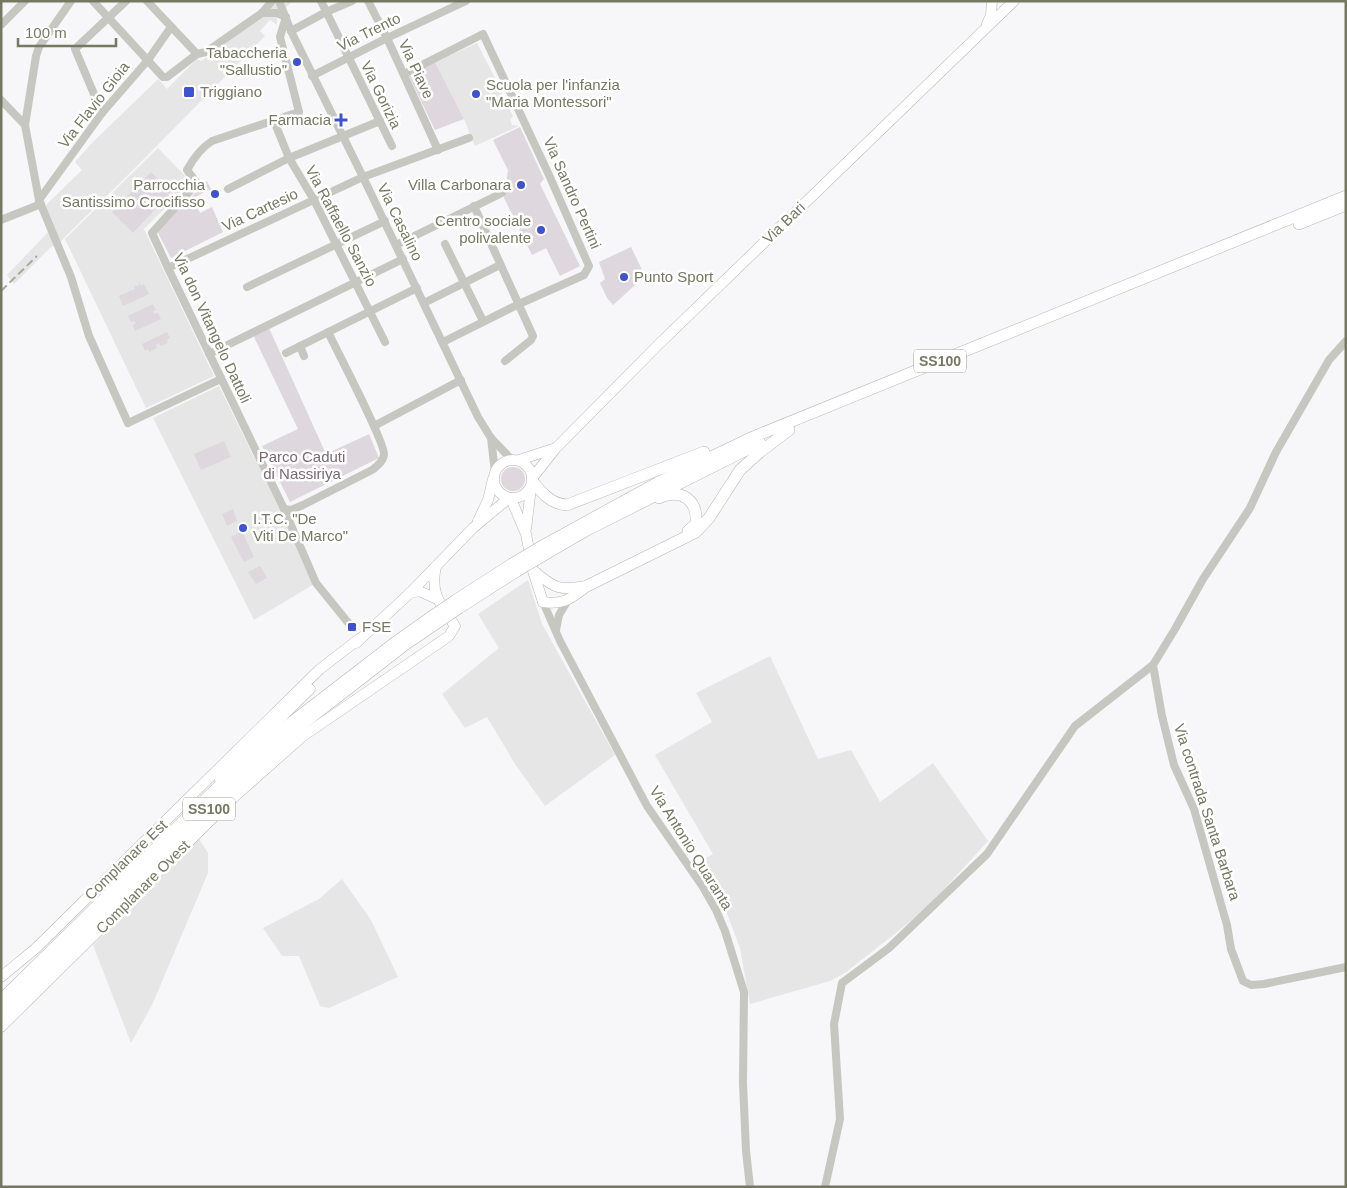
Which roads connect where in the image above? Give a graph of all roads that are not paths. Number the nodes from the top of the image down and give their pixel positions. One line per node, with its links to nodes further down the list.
1 (71, 1): 33 (street)
2 (93, 1): 18 (street)
3 (126, 1): 18 (street)
4 (147, 1): 20 (street)
5 (272, 1): 16 (street)
6 (278, 1): 17 (street, Via Casalino)
7 (321, 1): 15 (street, Via Gorizia)
8 (352, 1): 15 (street)
9 (368, 1): 23 (street, Via Piave)
10 (466, 1): 23 (street, Via Trento)
11 (992, 1): 22 (main road)
12 (997, 1): 14 (main road)
13 (20, 3): 19 (street)
14 (1008, 4): 22 (main road, Via Bari)
15 (326, 12): 21 (street); 25 (street, Via Gorizia)
16 (262, 13): 17 (street); 24 (street)
17 (286, 17): 21 (street, Via Casalino); 31 (street)
18 (108, 18): 26 (street); 30 (street)
19 (1, 25)
20 (171, 27): 24 (street); 26 (street, Via Flavio Gioia)
21 (291, 31): 28 (street, Via Casalino)
22 (979, 36): 78 (main road, Via Bari)
23 (387, 38): 25 (street, Via Trento); 27 (street, Via Piave)
24 (197, 54): 26 (street)
25 (348, 58): 28 (street, Via Trento); 32 (street, Via Gorizia)
26 (148, 60): 30 (street, Via Flavio Gioia)
27 (404, 74): 37 (street, Via Piave); 60 (street, Via Sandro Pertini)
28 (312, 76): 34 (street, Via Casalino)
29 (1, 100): 33 (street)
30 (102, 113): 44 (street, Via Flavio Gioia)
31 (274, 121): 38 (street, Via Raffaello Sanzio); 54 (street, Via don Vitangelo Dattoli)
32 (380, 121): 34 (street); 36 (street, Via Gorizia)
33 (25, 125): 44 (street)
34 (342, 136): 38 (street); 39 (street, Via Casalino)
35 (469, 138): 37 (street, Via Cartesio)
36 (392, 146)
37 (438, 150): 39 (street, Via Cartesio)
38 (289, 158): 40 (street); 43 (street, Via Raffaello Sanzio)
39 (364, 177): 43 (street, Via Cartesio); 48 (street, Via Casalino)
40 (228, 188)
41 (502, 192): 46 (street)
42 (1346, 196): 74 (highway, SS100)
43 (314, 200): 49 (street, Via Raffaello Sanzio); 54 (street, Via Cartesio)
44 (40, 202): 47 (street); 72 (street)
45 (1346, 205): 76 (highway, SS100)
46 (474, 206): 51 (street); 53 (street)
47 (1, 220)
48 (385, 221): 49 (street); 51 (street, Via Casalino)
49 (336, 244): 56 (street, Via Raffaello Sanzio); 57 (street)
50 (445, 244): 55 (street)
51 (396, 245): 52 (street, Via Casalino)
52 (403, 259): 56 (street); 58 (street, Via Casalino)
53 (500, 265): 55 (street); 60 (street)
54 (168, 268): 69 (street, Via don Vitangelo Dattoli)
55 (464, 282): 59 (street); 62 (street)
56 (355, 283): 61 (street, Via Raffaello Sanzio); 69 (street)
57 (247, 287)
58 (417, 288): 59 (street, Via Casalino); 61 (street)
59 (424, 303): 66 (street, Via Casalino)
60 (519, 304): 62 (street, Via Sandro Pertini); 71 (street)
61 (370, 311): 63 (street); 65 (street, Via Raffaello Sanzio)
62 (483, 321): 66 (street, Via Sandro Pertini)
63 (328, 332): 67 (street); 75 (street)
64 (1346, 341): 101 (street)
65 (385, 342)
66 (443, 342): 73 (street, Via Casalino)
67 (300, 346): 68 (street); 70 (street)
68 (286, 353)
69 (209, 354): 72 (street, Via don Vitangelo Dattoli)
70 (304, 356)
71 (506, 361)
72 (221, 379): 83 (street, Via don Vitangelo Dattoli)
73 (461, 380): 75 (street); 77 (street, Via Casalino)
74 (842, 401): 81 (highway, SS100); 88 (highway, SS100)
75 (374, 426): 83 (street)
76 (789, 430): 84 (highway, SS100); 87 (highway, SS100)
77 (491, 438): 79 (street, Via Casalino); 80 (street, Via Casalino)
78 (556, 448): 79 (main road); 81 (main road, Via Bari)
79 (516, 460): 80 (main road); 81 (main road)
80 (495, 474): 82 (main road); 85 (main road)
81 (532, 482): 82 (main road); 86 (main road)
82 (510, 498): 85 (main road); 86 (main road)
83 (284, 509): 98 (street)
84 (607, 520): 87 (highway, SS100); 88 (highway, SS100)
85 (473, 528): 89 (main road)
86 (526, 534): 90 (main road)
87 (675, 543): 91 (highway, SS100)
88 (546, 549): 97 (highway, SS100, bridge)
89 (436, 566): 93 (main road); 94 (main road)
90 (533, 571): 92 (main road); 96 (main road)
91 (588, 586): 92 (main road); 95 (main road)
92 (563, 590): 96 (main road)
93 (410, 593): 94 (main road); 100 (main road)
94 (437, 599): 107 (main road, Complanare Ovest)
95 (568, 600): 96 (main road); 99 (street)
96 (543, 602): 99 (street, Via Antonio Quaranta)
97 (432, 621): 102 (highway, SS100); 106 (highway, SS100)
98 (350, 625)
99 (556, 630): 108 (street, Via Antonio Quaranta)
100 (359, 639): 102 (main road); 104 (main road, Complanare Est)
101 (1153, 665): 103 (street, Via contrada Santa Barbara); 109 (street)
102 (209, 796): 105 (highway, SS100)
103 (1346, 968)
104 (1, 976)
105 (1, 1000)
106 (1, 1013)
107 (1, 1027)
108 (750, 1187)
109 (825, 1187)

